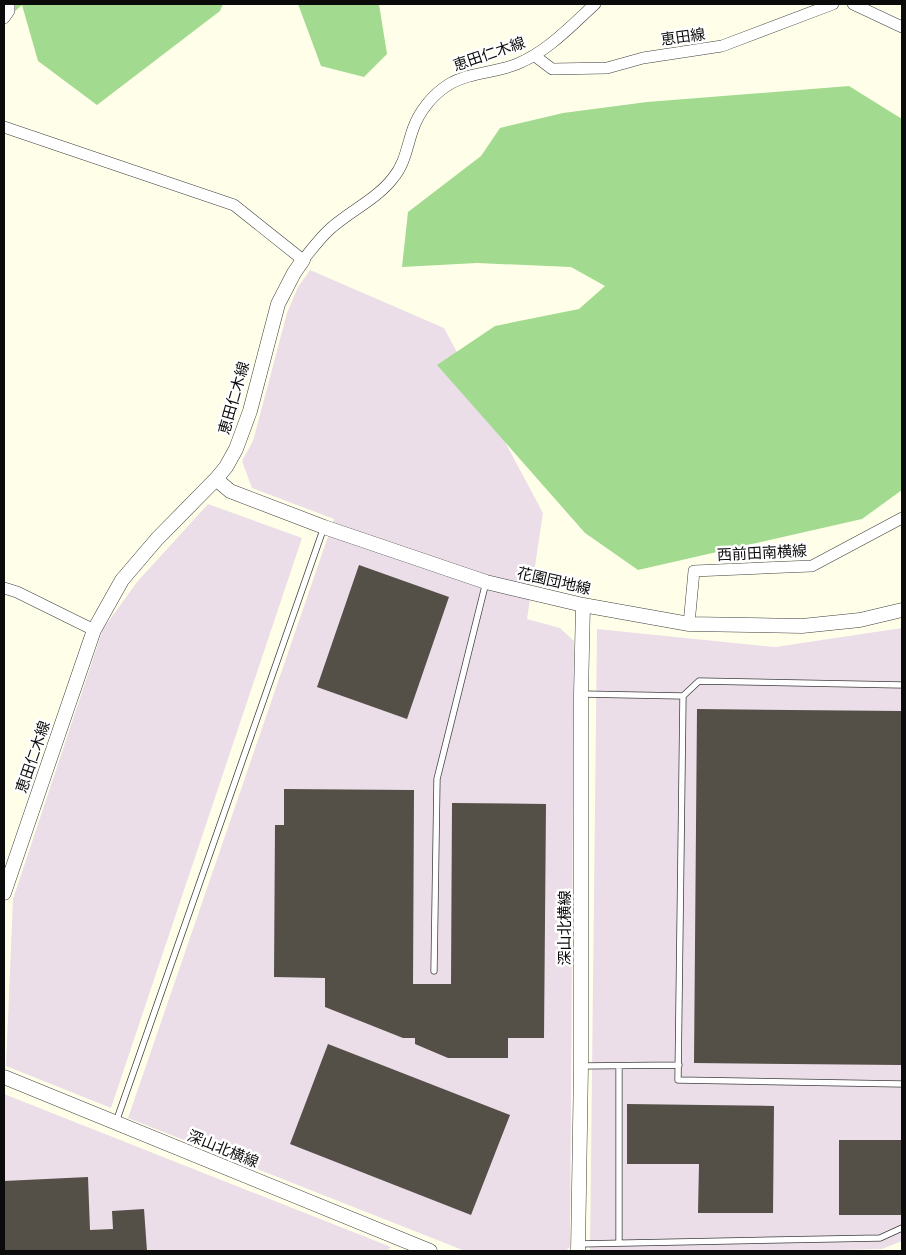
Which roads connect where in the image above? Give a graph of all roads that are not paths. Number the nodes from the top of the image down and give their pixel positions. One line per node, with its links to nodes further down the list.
1 (9, 4): 5 (street)
2 (595, 4): 7 (street, 恵田仁木線)
3 (833, 4): 7 (street, 恵田線)
4 (853, 4): 6 (street)
5 (4, 18)
6 (902, 27)
7 (535, 56): 9 (street, 恵田仁木線)
8 (4, 127): 9 (street)
9 (303, 260): 10 (street, 恵田仁木線)
10 (216, 479): 12 (street, 花園団地線); 18 (street, 恵田仁木線)
11 (902, 518): 17 (street, 西前田南横線)
12 (324, 527): 13 (street, 花園団地線); 29 (lane)
13 (486, 582): 15 (street, 花園団地線); 23 (lane)
14 (4, 588): 18 (street)
15 (583, 605): 17 (street, 花園団地線); 20 (street, 深山北横線)
16 (902, 610): 17 (street, 花園団地線)
17 (689, 624)
18 (94, 630): 22 (street, 恵田仁木線)
19 (902, 685): 21 (lane)
20 (581, 694): 21 (lane); 25 (street, 深山北横線)
21 (683, 696): 24 (lane)
22 (4, 893)
23 (434, 971)
24 (679, 1065): 26 (lane); 28 (lane)
25 (581, 1066): 26 (lane); 32 (street, 深山北横線)
26 (619, 1066): 31 (lane)
27 (4, 1076): 29 (street, 深山北横線)
28 (902, 1084)
29 (116, 1122): 33 (street, 深山北横線)
30 (902, 1228): 31 (lane)
31 (620, 1243): 32 (lane)
32 (578, 1248)
33 (430, 1251)

